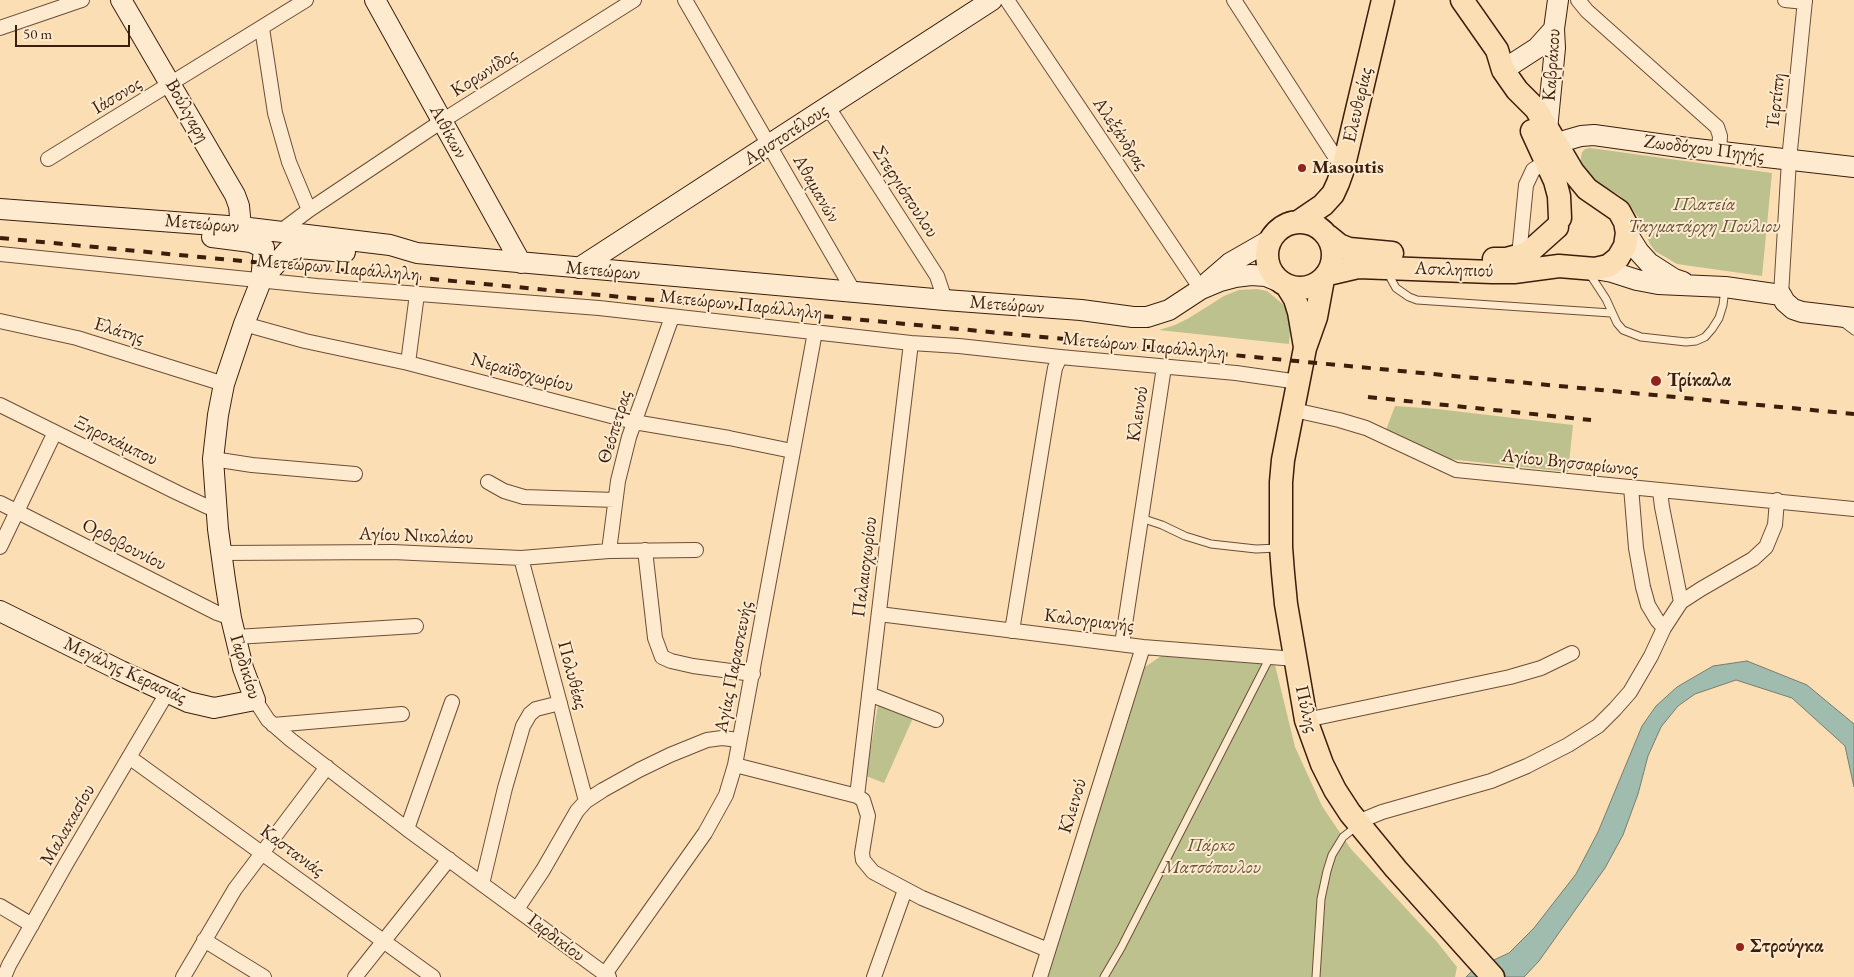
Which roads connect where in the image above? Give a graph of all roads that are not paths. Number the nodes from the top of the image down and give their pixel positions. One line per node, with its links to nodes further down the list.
1 (82, 0): 17 (street)
2 (121, 0): 21 (street, Βούλγαρη)
3 (306, 0): 18 (street, Ιάσονος)
4 (375, 0): 24 (street, Αιθίκων)
5 (634, 0): 24 (street, Κορωνίδος)
6 (685, 0): 25 (street, Αθαμανών)
7 (992, 0): 23 (street, Αριστοτέλους)
8 (1007, 0): 55 (street, Αλεξάνδρας)
9 (1234, 0): 31 (street)
10 (1384, 0): 31 (main road, Ελευθερίας)
11 (1449, 0): 20 (main road)
12 (1462, 0): 20 (main road)
13 (1558, 0): 19 (street, Καβράκου)
14 (1578, 0): 27 (street)
15 (1785, 0): 16 (street)
16 (1805, 1): 29 (street, Τερτίπη)
17 (0, 28)
18 (262, 28): 21 (street, Ιάσονος); 34 (street)
19 (1554, 29): 20 (street); 26 (street, Καβράκου)
20 (1503, 70): 22 (main road)
21 (171, 85): 28 (street, Ιάσονος); 38 (street, Βούλγαρη)
22 (1517, 90): 26 (main road); 26 (main road)
23 (828, 107): 25 (street, Αριστοτέλους); 59 (street, Στεργιόπουλου)
24 (442, 121): 34 (street, Κορωνίδος); 46 (street, Αιθίκων)
25 (769, 146): 47 (street, Αριστοτέλους); 56 (street, Αθαμανών)
26 (1550, 146): 27 (street, Ζωοδόχου Πηγής); 32 (main road); 37 (main road); 45 (street)
27 (1719, 152): 29 (street, Ζωοδόχου Πηγής)
28 (48, 159)
29 (1789, 160): 30 (street, Ζωοδόχου Πηγής); 58 (street, Τερτίπη)
30 (1854, 167)
31 (1343, 169): 36 (main road, Ελευθερίας)
32 (1599, 199): 37 (main road, Ασκληπιού); 40 (main road)
33 (0, 209): 35 (street, Μετεώρων)
34 (309, 210): 39 (street, Κορωνίδος)
35 (127, 219): 38 (street, Μετεώρων); 51 (street)
36 (1298, 222): 41 (main road); 42 (main road, Ελευθερίας)
37 (1559, 222): 45 (main road, Ασκληπιού); 49 (main road)
38 (241, 227): 39 (street, Μετεώρων)
39 (281, 231): 43 (street, Μετεώρων)
40 (1627, 233): 49 (main road, Ασκληπιού); 53 (street)
41 (1328, 236): 45 (main road, Ασκληπιού); 50 (main road)
42 (1272, 239): 52 (main road); 55 (street, Μετεώρων)
43 (417, 253): 46 (street, Μετεώρων); 51 (street)
44 (0, 254): 51 (street, Μετεώρων Παράλληλη)
45 (1519, 256)
46 (520, 263): 47 (street, Μετεώρων)
47 (579, 268): 56 (street, Μετεώρων)
48 (1389, 268): 49 (main road, Ασκληπιού); 50 (main road, Ασκληπιού); 60 (lane)
49 (1586, 269): 53 (street); 60 (lane)
50 (1326, 277): 52 (main road); 68 (main road)
51 (261, 281): 57 (street, Μετεώρων Παράλληλη); 64 (street, Γαρδικίου)
52 (1283, 283): 55 (street, Μετεώρων); 68 (main road)
53 (1692, 285): 54 (street)
54 (1725, 288): 58 (street); 60 (lane)
55 (1201, 289): 59 (street, Μετεώρων)
56 (854, 292): 59 (street, Μετεώρων)
57 (417, 294): 61 (street, Μετεώρων Παράλληλη); 70 (street)
58 (1780, 295): 62 (street)
59 (945, 300)
60 (1611, 313)
61 (672, 317): 66 (street, Μετεώρων Παράλληλη); 76 (street, Θεόπετρας)
62 (1844, 318): 65 (lane)
63 (0, 322): 73 (street, Ελάτης)
64 (244, 324): 70 (street, Νεραϊδοχωρίου); 73 (street, Γαρδικίου)
65 (1854, 331)
66 (815, 332): 67 (street, Μετεώρων Παράλληλη); 78 (street, Αγίας Παρασκευής)
67 (911, 343): 69 (street, Μετεώρων Παράλληλη); 100 (street, Παλαιοχωρίου)
68 (1305, 348): 72 (main road)
69 (1060, 357): 71 (street, Μετεώρων Παράλληλη); 104 (street)
70 (408, 362): 76 (street, Νεραϊδοχωρίου)
71 (1164, 367): 72 (street, Μετεώρων Παράλληλη); 90 (street, Κλεινού)
72 (1299, 382): 75 (main road, Πύλης)
73 (224, 384): 79 (street, Γαρδικίου)
74 (0, 405): 77 (street, Ξηροκάμπου)
75 (1294, 410): 82 (street, Αγίου Βησσαρίωνος); 92 (main road, Πύλης)
76 (634, 422): 78 (street, Νεραϊδοχωρίου); 84 (street, Θεόπετρας)
77 (55, 432): 88 (street, Ξηροκάμπου); 89 (street)
78 (792, 451): 110 (street, Αγίας Παρασκευής)
79 (213, 459): 80 (street); 88 (street, Γαρδικίου)
80 (355, 474)
81 (488, 482): 84 (street)
82 (1631, 487): 83 (street, Αγίου Βησσαρίωνος); 103 (street)
83 (1660, 490): 85 (street, Αγίου Βησσαρίωνος); 98 (street)
84 (614, 500): 95 (street, Θεόπετρας)
85 (1777, 500): 87 (street, Αγίου Βησσαρίωνος); 98 (street)
86 (0, 503): 89 (street, Ορθοβουνίου)
87 (1854, 508)
88 (216, 509): 96 (street, Γαρδικίου)
89 (16, 512): 91 (street); 102 (street, Ορθοβουνίου)
90 (1141, 518): 92 (lane); 105 (street, Κλεινού)
91 (0, 547)
92 (1281, 547): 109 (main road, Πύλης)
93 (645, 550): 94 (street, Αγίου Νικολάου); 95 (street, Αγίου Νικολάου); 110 (street)
94 (696, 550)
95 (609, 552): 97 (street, Αγίου Νικολάου)
96 (220, 553): 97 (street, Αγίου Νικολάου); 102 (street, Γαρδικίου)
97 (521, 558): 115 (street, Πολυθέας)
98 (1681, 602): 103 (street)
99 (0, 611): 111 (street, Μεγάλης Κερασιάς)
100 (879, 614): 104 (street, Καλογριανής); 112 (street, Παλαιοχωρίου)
101 (416, 626): 102 (street)
102 (233, 628): 113 (street, Γαρδικίου)
103 (1664, 628): 126 (street)
104 (1012, 631): 105 (street, Καλογριανής)
105 (1122, 644): 106 (street, Καλογριανής)
106 (1143, 646): 108 (street, Καλογριανής); 137 (street, Κλεινού)
107 (1572, 653): 118 (street)
108 (1270, 657): 109 (street, Καλογριανής); 146 (lane)
109 (1296, 659): 118 (main road, Πύλης)
110 (753, 674): 120 (street, Αγίας Παρασκευής)
111 (167, 693): 113 (street, Μεγάλης Κερασιάς); 121 (street, Μαλακασίου)
112 (869, 694): 117 (street); 124 (street, Παλαιοχωρίου)
113 (255, 700): 119 (street, Γαρδικίου)
114 (452, 702): 127 (street)
115 (560, 703): 125 (street, Πολυθέας); 130 (street)
116 (402, 714): 119 (street)
117 (936, 720)
118 (1306, 720): 126 (main road, Πύλης)
119 (273, 725): 123 (street, Γαρδικίου)
120 (739, 740): 122 (street, Αγίας Παρασκευής); 125 (street)
121 (129, 757): 128 (street, Καστανιάς); 134 (street, Μαλακασίου)
122 (735, 765): 124 (street); 139 (street, Αγίας Παρασκευής)
123 (327, 767): 127 (street, Γαρδικίου); 128 (street)
124 (857, 796): 131 (street)
125 (586, 801): 133 (street)
126 (1358, 825): 147 (lane); 148 (main road, Πύλης)
127 (407, 829): 129 (street, Γαρδικίου)
128 (262, 853): 135 (street); 136 (street, Καστανιάς)
129 (449, 859): 130 (street, Γαρδικίου); 136 (street)
130 (482, 884): 133 (street, Γαρδικίου)
131 (905, 890): 137 (street); 144 (street)
132 (0, 906): 134 (street)
133 (517, 909): 139 (street, Γαρδικίου)
134 (32, 925): 138 (street, Μαλακασίου)
135 (204, 940): 140 (street); 141 (street)
136 (384, 941): 142 (street); 143 (street, Καστανιάς)
137 (1048, 950): 145 (street, Κλεινού)
138 (4, 968)
139 (607, 976)
140 (183, 977)
141 (264, 977)
142 (355, 977)
143 (432, 977)
144 (874, 977)
145 (1040, 977)
146 (1104, 977)
147 (1316, 977)
148 (1493, 977)

